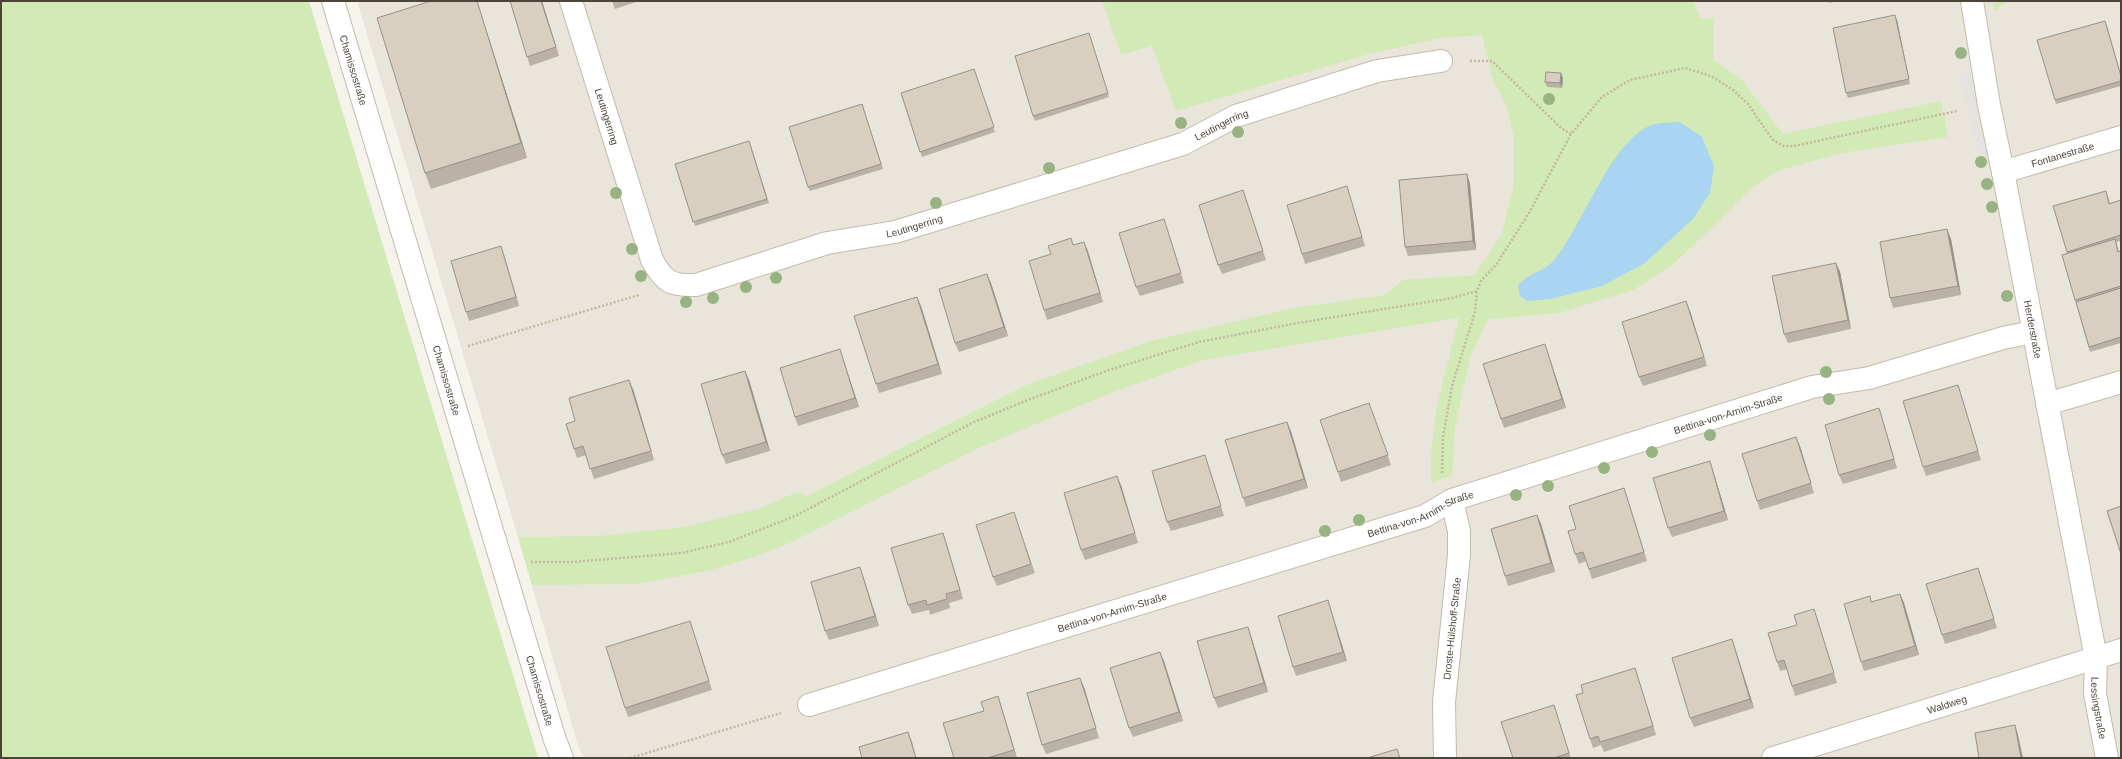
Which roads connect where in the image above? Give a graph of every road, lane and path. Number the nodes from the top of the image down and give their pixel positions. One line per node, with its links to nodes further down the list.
1 (333, 1): 12 (street, Chamissostraße)
2 (571, 1): 9 (street, Leutingerring)
3 (1972, 1): 8 (street, Herderstraße)
4 (1441, 61): 6 (path); 9 (street, Leutingerring)
5 (1957, 111): 6 (path)
6 (1572, 134): 10 (path)
7 (2121, 137): 8 (street, Fontanestraße)
8 (2003, 172): 11 (street, Herderstraße)
9 (667, 281): 12 (path)
10 (1477, 291): 15 (path); 16 (path)
11 (2033, 332): 14 (street, Herderstraße); 15 (street, Bettina-von-Arnim-Straße)
12 (438, 354): 16 (street, Chamissostraße)
13 (2121, 382): 14 (street)
14 (2047, 404): 18 (street, Herderstraße)
15 (1452, 500): 19 (street, Bettina-von-Arnim-Straße); 22 (street, Droste-Hülshoff-Straße)
16 (500, 562): 20 (street, Chamissostraße)
17 (2121, 650): 18 (street, Waldweg)
18 (2096, 658): 23 (street, Waldweg); 24 (street, Lessingstraße)
19 (809, 705): 21 (path)
20 (562, 758)
21 (630, 758)
22 (1445, 758)
23 (1773, 758)
24 (2107, 758)

